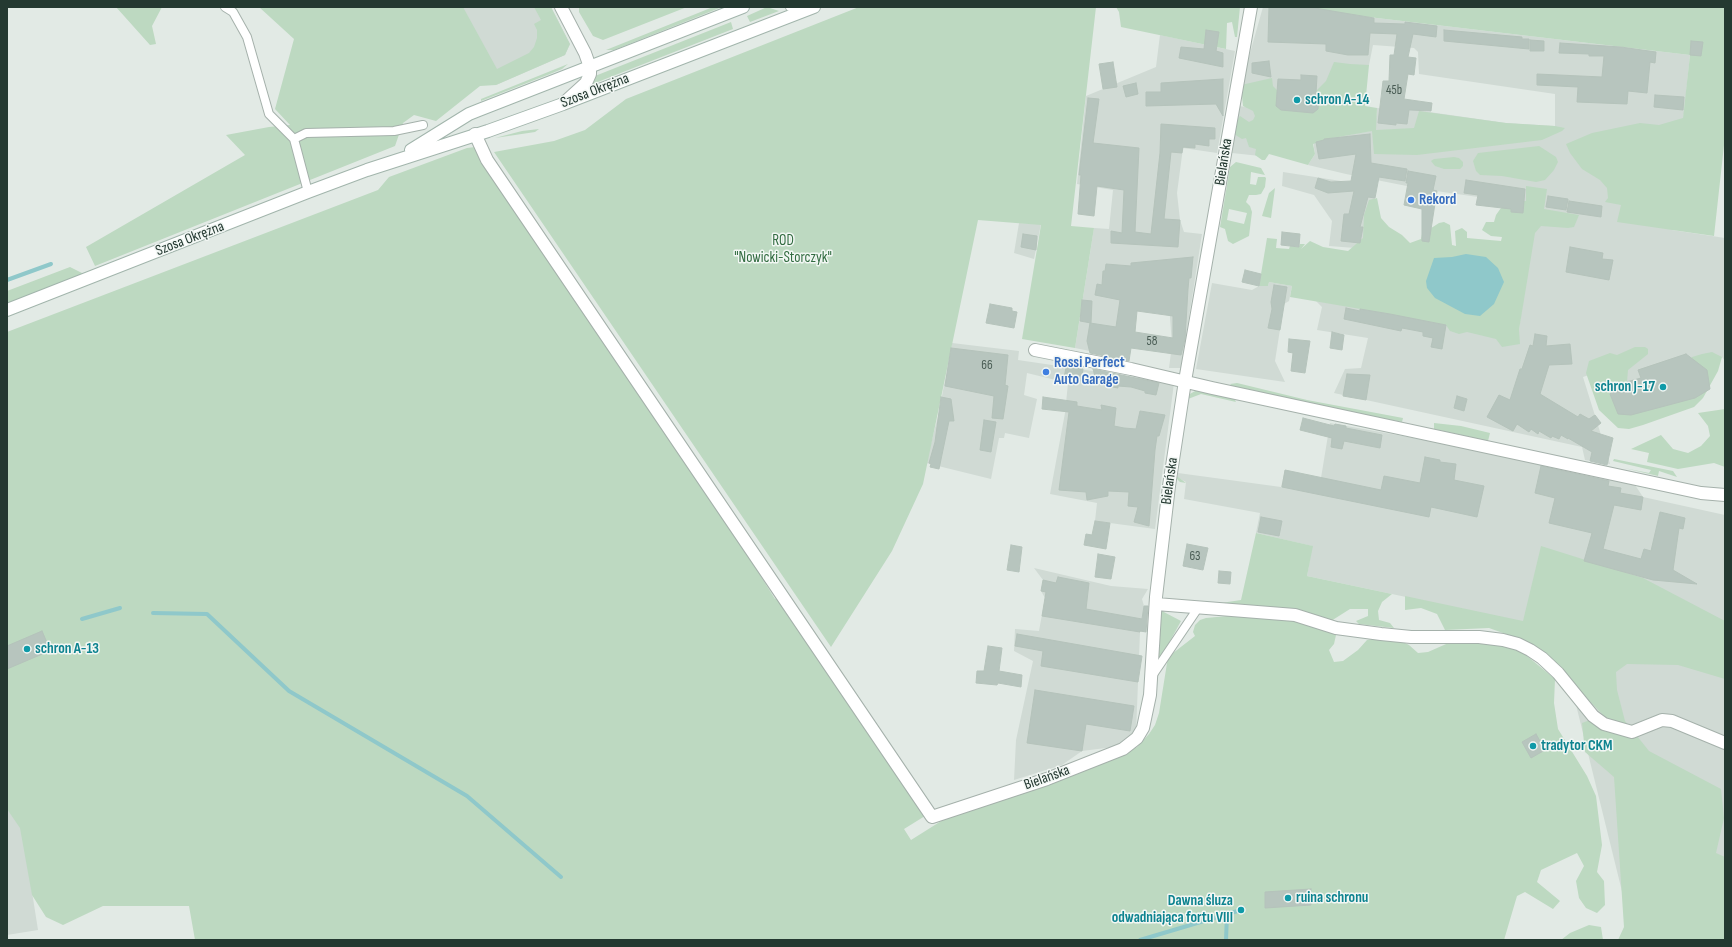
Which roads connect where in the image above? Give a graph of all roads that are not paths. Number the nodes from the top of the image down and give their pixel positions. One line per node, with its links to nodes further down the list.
1 (225, 7): 11 (lane)
2 (743, 7): 7 (street, Szosa Okrężna)
3 (790, 7): 6 (lane)
4 (1251, 7): 16 (street, Bielańska)
5 (562, 8): 7 (street)
6 (811, 8): 8 (street, Szosa Okrężna)
7 (590, 67): 8 (street); 12 (street, Szosa Okrężna)
8 (563, 104): 10 (street, Szosa Okrężna)
9 (423, 125): 11 (lane)
10 (476, 134): 12 (street, Szosa Okrężna); 20 (street, Bielańska)
11 (294, 139): 13 (lane)
12 (374, 168): 13 (street, Szosa Okrężna)
13 (308, 192): 14 (street, Szosa Okrężna)
14 (7, 310)
15 (1035, 350): 16 (street)
16 (1185, 381): 17 (street); 18 (street, Bielańska)
17 (1725, 495)
18 (1156, 604): 19 (street); 20 (street, Bielańska)
19 (1198, 608): 20 (lane); 21 (street)
20 (1150, 678)
21 (1725, 743)

